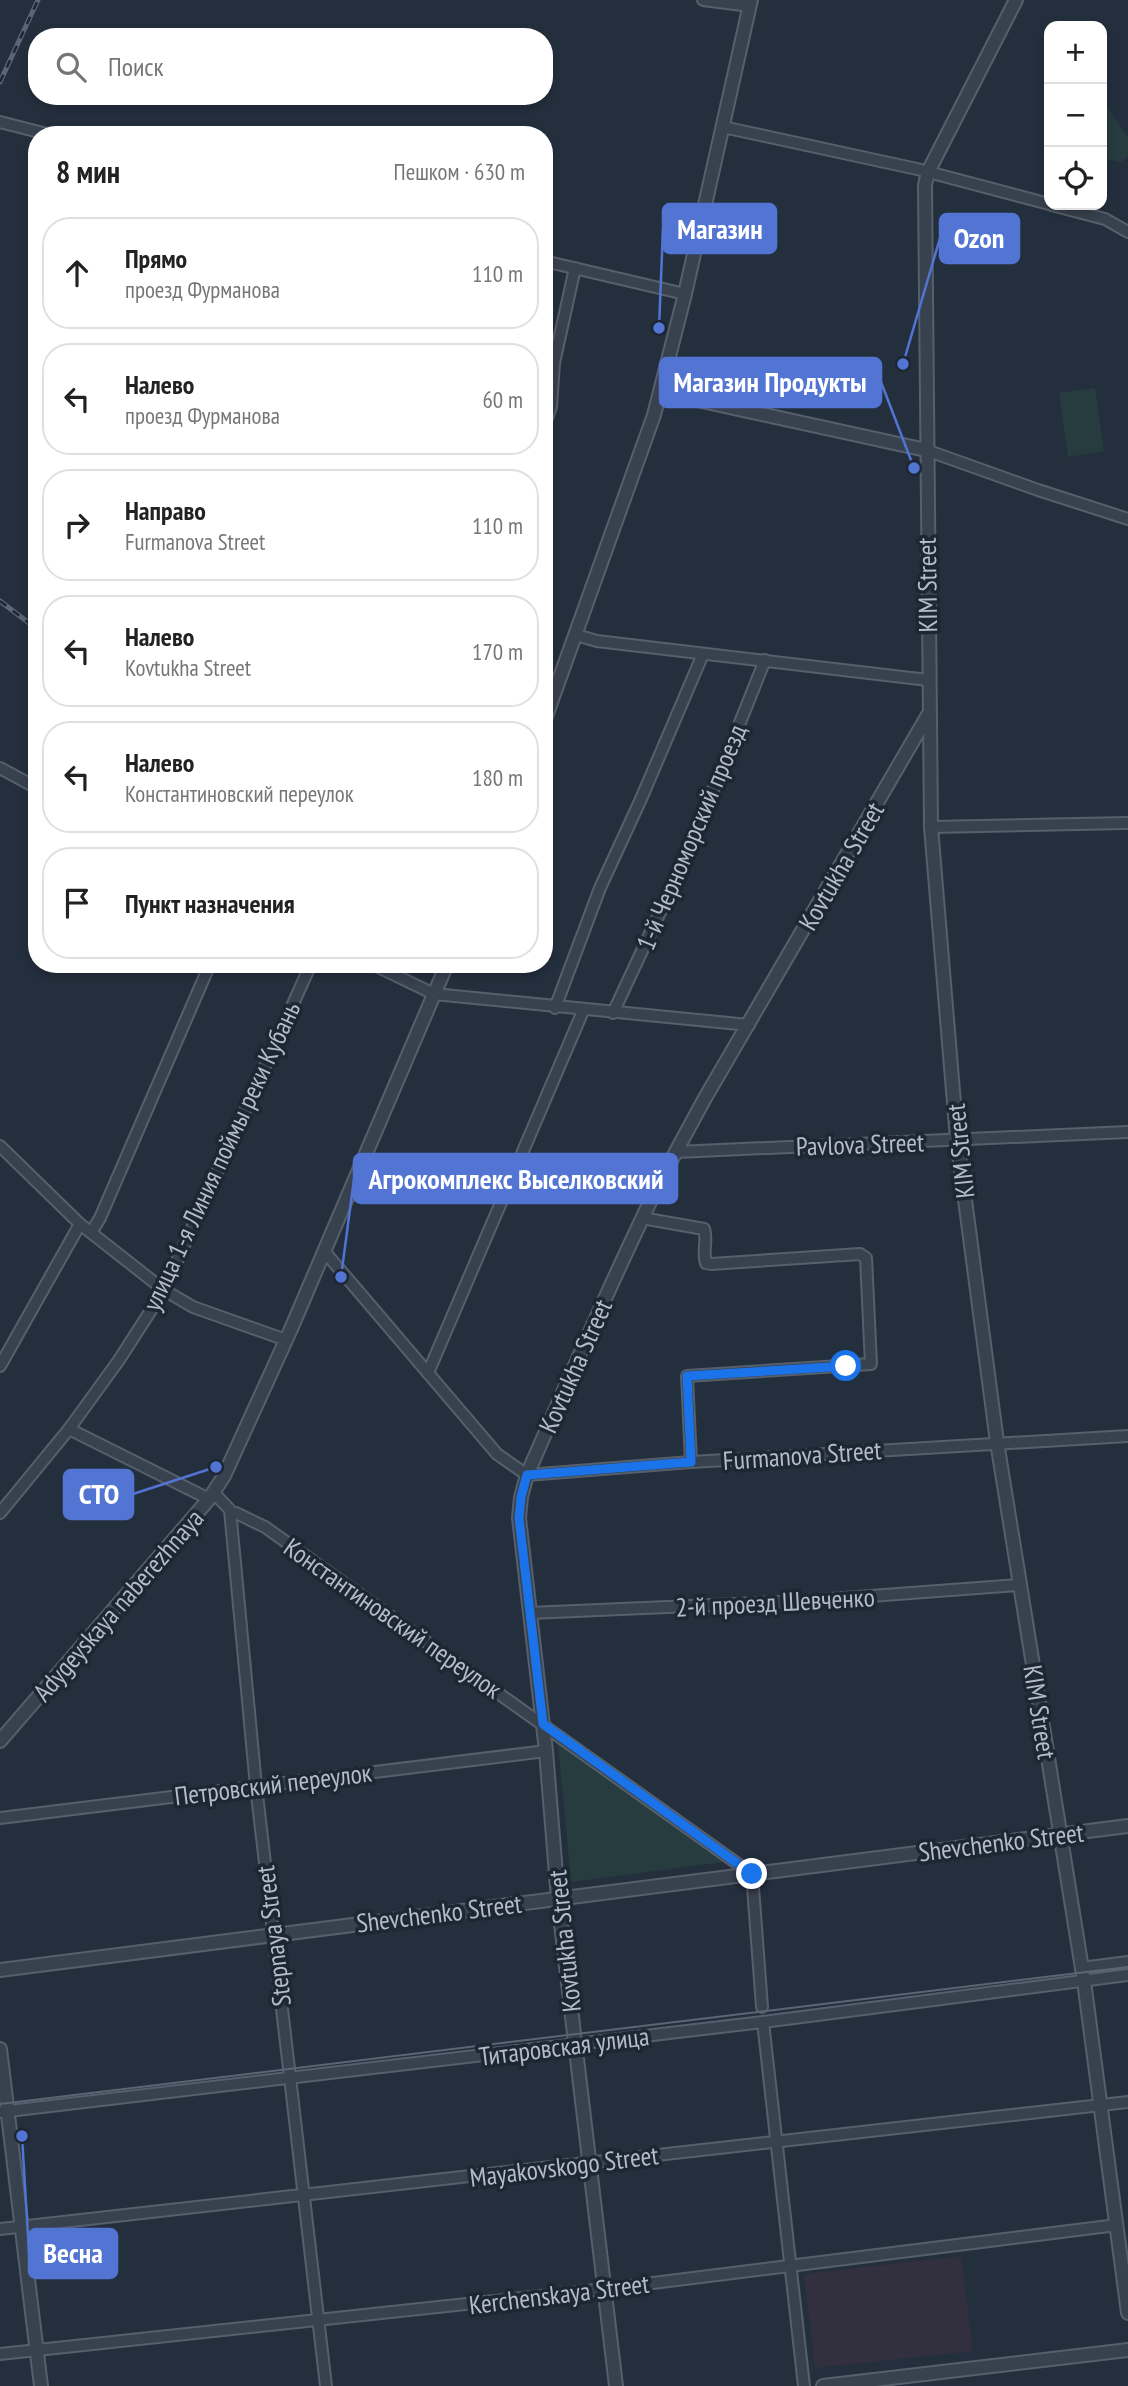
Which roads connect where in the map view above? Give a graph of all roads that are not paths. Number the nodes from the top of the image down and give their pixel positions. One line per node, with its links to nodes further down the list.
1 (703, 0): 3 (street)
2 (1016, 0): 7 (street, KIM Street)
3 (751, 3): 5 (street)
4 (0, 122): 6 (street)
5 (723, 127): 7 (street); 13 (street)
6 (28, 129)
7 (928, 172): 8 (street); 16 (street, KIM Street)
8 (1044, 203)
9 (1070, 210): 10 (street)
10 (1128, 232)
11 (553, 263): 12 (street)
12 (575, 268): 13 (street); 14 (street)
13 (685, 294): 15 (street)
14 (553, 378)
15 (661, 391): 16 (street); 18 (street)
16 (926, 450): 17 (street); 21 (street, KIM Street)
17 (1128, 519)
18 (576, 635): 19 (street); 22 (street)
19 (703, 654): 20 (street); 33 (street)
20 (765, 660): 21 (street); 35 (street, 1-й Черноморский проезд)
21 (928, 680): 23 (street, KIM Street)
22 (553, 698)
23 (929, 714): 27 (street, KIM Street); 36 (street, Kovtukha Street)
24 (0, 768): 25 (street)
25 (28, 783)
26 (1128, 823): 27 (street)
27 (931, 827): 38 (street, KIM Street)
28 (206, 973): 43 (street)
29 (307, 973): 45 (street, улица 1-я Линия поймы реки Кубань)
30 (391, 973): 32 (street)
31 (442, 973): 32 (street, Adygeyskaya naberezhnaya)
32 (434, 994): 33 (street); 44 (street, Adygeyskaya naberezhnaya)
33 (555, 1008): 34 (street)
34 (583, 1010): 35 (street); 48 (street)
35 (613, 1013): 36 (street)
36 (749, 1025): 40 (street, Kovtukha Street)
37 (1128, 1132): 38 (street, Pavlova Street)
38 (957, 1139): 40 (street, Pavlova Street); 51 (street, KIM Street)
39 (0, 1146): 42 (street)
40 (676, 1152): 41 (street, Kovtukha Street)
41 (642, 1218): 52 (street); 53 (street, Kovtukha Street)
42 (80, 1224): 43 (street); 47 (street)
43 (92, 1231): 45 (street)
44 (324, 1251): 46 (street, Adygeyskaya naberezhnaya); 48 (street)
45 (164, 1290): 46 (street); 49 (street, улица 1-я Линия поймы реки Кубань)
46 (286, 1340): 54 (street, Adygeyskaya naberezhnaya)
47 (0, 1366)
48 (428, 1373): 53 (street)
49 (69, 1429): 54 (street); 55 (street, улица 1-я Линия поймы реки Кубань)
50 (1128, 1436): 51 (street, Furmanova Street)
51 (997, 1442): 52 (street, Furmanova Street); 57 (street, KIM Street)
52 (691, 1462): 53 (street, Furmanova Street)
53 (527, 1475): 58 (street, Kovtukha Street)
54 (211, 1496): 60 (street, Adygeyskaya naberezhnaya); 62 (street, Stepnaya Street)
55 (0, 1513)
56 (236, 1513): 59 (street, Константиновский переулок)
57 (1019, 1585): 58 (street, 2-й проезд Шевченко); 65 (street, KIM Street)
58 (530, 1613): 59 (street, Kovtukha Street)
59 (543, 1724): 61 (street, Kovtukha Street); 66 (street, Константиновский переулок)
60 (0, 1741)
61 (546, 1751): 62 (street, Петровский переулок); 67 (street, Kovtukha Street)
62 (256, 1786): 63 (street, Петровский переулок); 68 (street, Stepnaya Street)
63 (0, 1818)
64 (1128, 1826): 65 (street, Shevchenko Street)
65 (1059, 1833): 66 (street, Shevchenko Street); 71 (street, KIM Street)
66 (752, 1874): 67 (street, Shevchenko Street); 73 (street)
67 (558, 1899): 68 (street, Shevchenko Street); 75 (street, Kovtukha Street)
68 (273, 1934): 70 (street, Shevchenko Street); 77 (street, Stepnaya Street)
69 (1128, 1962): 71 (street, Титаровская улица)
70 (0, 1970)
71 (1082, 1975): 72 (street, Титаровская улица); 74 (street, Титаровская улица); 79 (street, KIM Street)
72 (1128, 1975)
73 (762, 2007)
74 (763, 2022): 75 (street, Титаровская улица); 81 (street)
75 (576, 2044): 77 (street, Титаровская улица); 82 (street, Kovtukha Street)
76 (0, 2049): 80 (street)
77 (290, 2078): 80 (street, Титаровская улица); 83 (street, Stepnaya Street)
78 (1128, 2102): 79 (street, Mayakovskogo Street)
79 (1100, 2105): 81 (street, Mayakovskogo Street); 84 (street, KIM Street)
80 (6, 2110): 85 (street)
81 (776, 2141): 82 (street, Mayakovskogo Street); 87 (street)
82 (590, 2163): 83 (street, Mayakovskogo Street); 88 (street, Kovtukha Street)
83 (304, 2195): 85 (street, Mayakovskogo Street); 90 (street, Stepnaya Street)
84 (1117, 2225): 87 (street, Kerchenskaya Street); 89 (street, KIM Street)
85 (22, 2226): 86 (street, Mayakovskogo Street); 91 (street)
86 (0, 2229)
87 (790, 2266): 88 (street, Kerchenskaya Street); 97 (street)
88 (605, 2289): 90 (street, Kerchenskaya Street); 96 (street, Kovtukha Street)
89 (1128, 2313)
90 (318, 2320): 91 (street, Kerchenskaya Street); 95 (street, Stepnaya Street)
91 (37, 2350): 93 (street, Kerchenskaya Street); 94 (street)
92 (1128, 2350): 98 (street)
93 (0, 2354)
94 (41, 2386)
95 (326, 2386)
96 (616, 2386)
97 (804, 2386)
98 (823, 2386)

